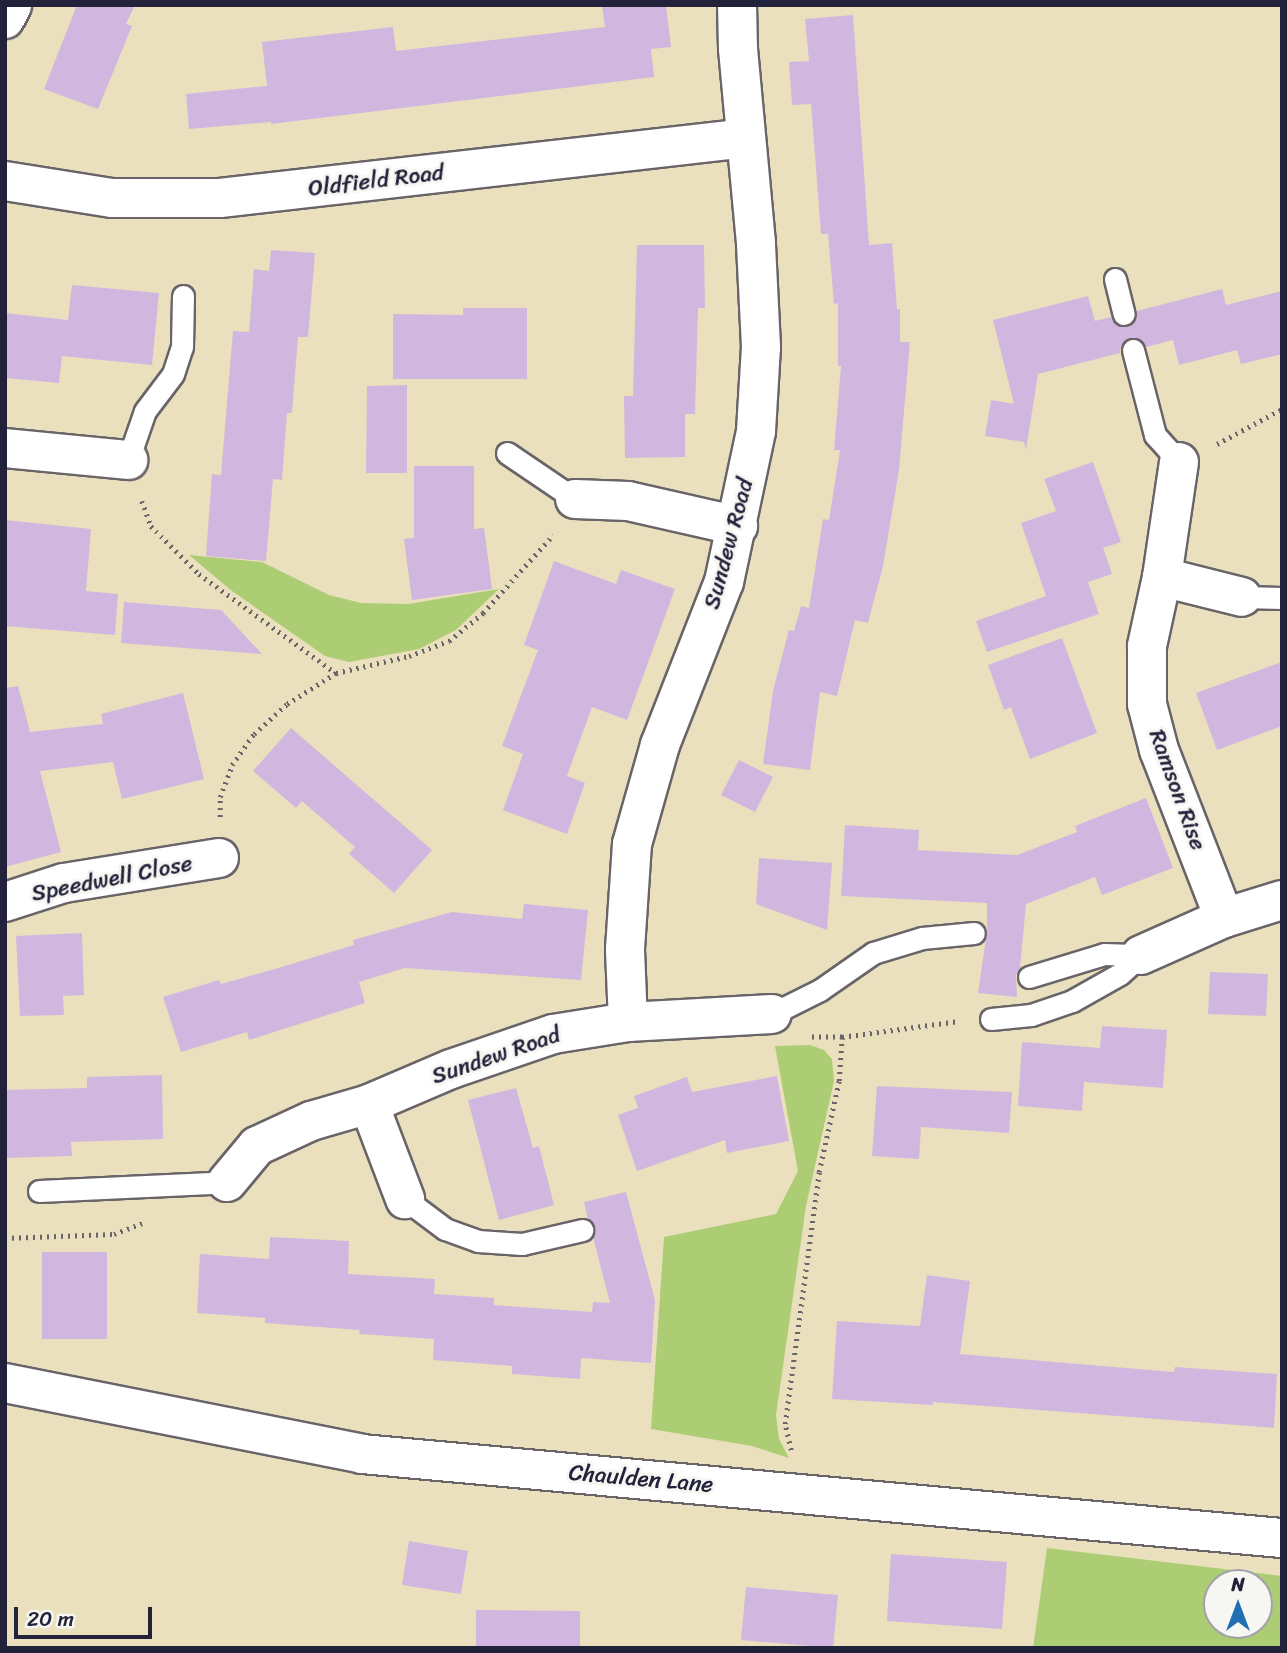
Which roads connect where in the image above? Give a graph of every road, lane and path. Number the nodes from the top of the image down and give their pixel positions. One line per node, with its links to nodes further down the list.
1 (12, 5): 3 (street)
2 (737, 5): 4 (street, Sundew Road)
3 (5, 19)
4 (746, 138): 5 (street, Oldfield Road); 16 (street, Sundew Road)
5 (5, 181)
6 (1115, 279): 8 (lane)
7 (183, 296): 13 (lane)
8 (1124, 314)
9 (1133, 350): 14 (lane)
10 (1282, 409): 14 (path)
11 (5, 448): 13 (street)
12 (507, 453): 15 (lane)
13 (128, 460): 20 (path)
14 (1179, 462): 17 (street, Ramson Rise)
15 (575, 499): 16 (street); 20 (path)
16 (738, 526): 30 (street, Sundew Road)
17 (1161, 577): 18 (street); 24 (street, Ramson Rise)
18 (1242, 597): 19 (lane)
19 (1282, 598)
20 (336, 673): 21 (path)
21 (219, 858): 23 (street, Speedwell Close)
22 (1282, 900): 24 (street)
23 (5, 902)
24 (1224, 918): 26 (street)
25 (974, 933): 28 (lane)
26 (1141, 955): 27 (lane); 29 (lane)
27 (1029, 977)
28 (772, 1014): 30 (street, Sundew Road); 31 (path)
29 (991, 1019): 31 (path)
30 (628, 1022): 32 (street, Sundew Road)
31 (842, 1037): 38 (path)
32 (369, 1104): 33 (street, Sundew Road); 35 (street)
33 (228, 1182): 34 (lane)
34 (39, 1192)
35 (405, 1199): 36 (lane)
36 (583, 1230)
37 (5, 1383): 38 (street, Chaulden Lane)
38 (752, 1489): 39 (street, Chaulden Lane)
39 (1282, 1538)

